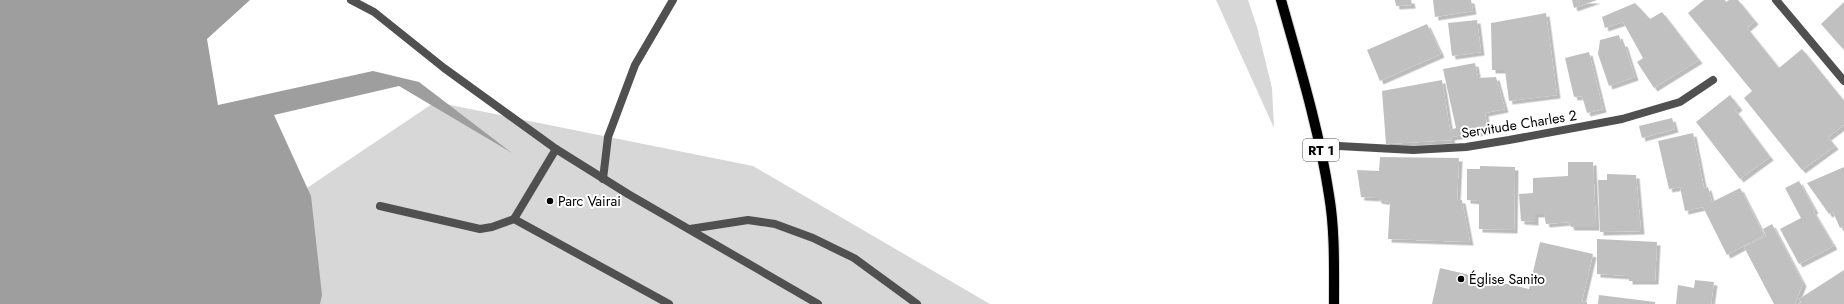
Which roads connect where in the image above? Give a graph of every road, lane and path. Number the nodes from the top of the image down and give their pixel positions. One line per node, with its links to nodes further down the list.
1 (351, 0): 8 (street)
2 (673, 0): 9 (street)
3 (1281, 0): 7 (main road, RT 1)
4 (1776, 0): 6 (street)
5 (1713, 80): 7 (street, Servitude Charles 2)
6 (1844, 81)
7 (1320, 146): 16 (main road, RT 1)
8 (556, 149): 9 (street); 11 (street)
9 (603, 179): 12 (street)
10 (380, 206): 11 (street)
11 (514, 219): 13 (street)
12 (690, 229): 14 (street); 15 (street)
13 (669, 304)
14 (818, 304)
15 (917, 304)
16 (1334, 304)

